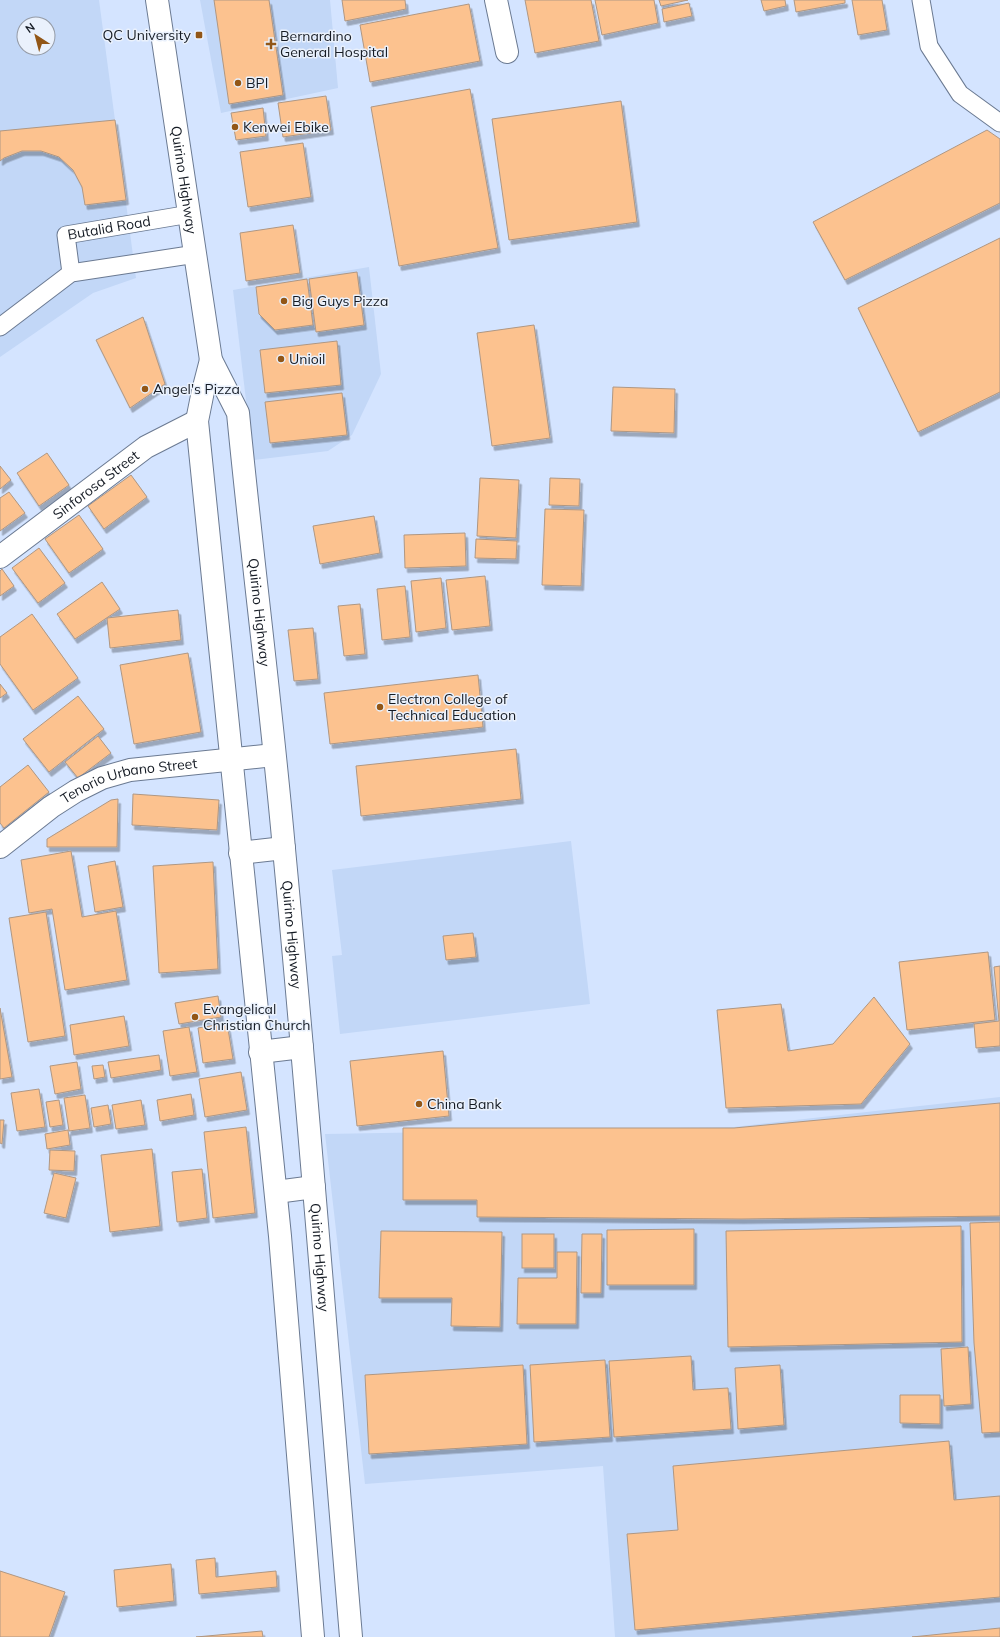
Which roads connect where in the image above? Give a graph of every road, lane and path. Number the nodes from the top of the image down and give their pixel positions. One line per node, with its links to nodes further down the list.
1 (157, 0): 6 (main road, Quirino Highway)
2 (496, 0): 4 (main road)
3 (921, 0): 5 (lane)
4 (506, 52)
5 (1000, 123)
6 (190, 214): 7 (main road, Quirino Highway); 8 (lane, Butalid Road)
7 (196, 254): 8 (lane); 10 (main road, Quirino Highway)
8 (71, 273): 9 (lane)
9 (0, 327)
10 (211, 360): 11 (main road, Quirino Highway); 13 (main road, Quirino Highway)
11 (197, 421): 12 (main road, Sinforosa Street); 14 (main road, Quirino Highway)
12 (0, 557)
13 (274, 755): 14 (main road, Tenorio Urbano Street); 16 (main road, Quirino Highway)
14 (231, 759): 15 (main road, Tenorio Urbano Street); 17 (main road, Quirino Highway)
15 (0, 847)
16 (284, 848): 17 (main road); 18 (main road, Quirino Highway)
17 (240, 853): 19 (main road, Quirino Highway)
18 (302, 1047): 19 (main road); 20 (main road, Quirino Highway)
19 (260, 1052): 21 (main road, Quirino Highway)
20 (314, 1187): 21 (main road); 23 (main road, Quirino Highway)
21 (276, 1192): 22 (main road, Quirino Highway)
22 (313, 1637)
23 (351, 1637)

